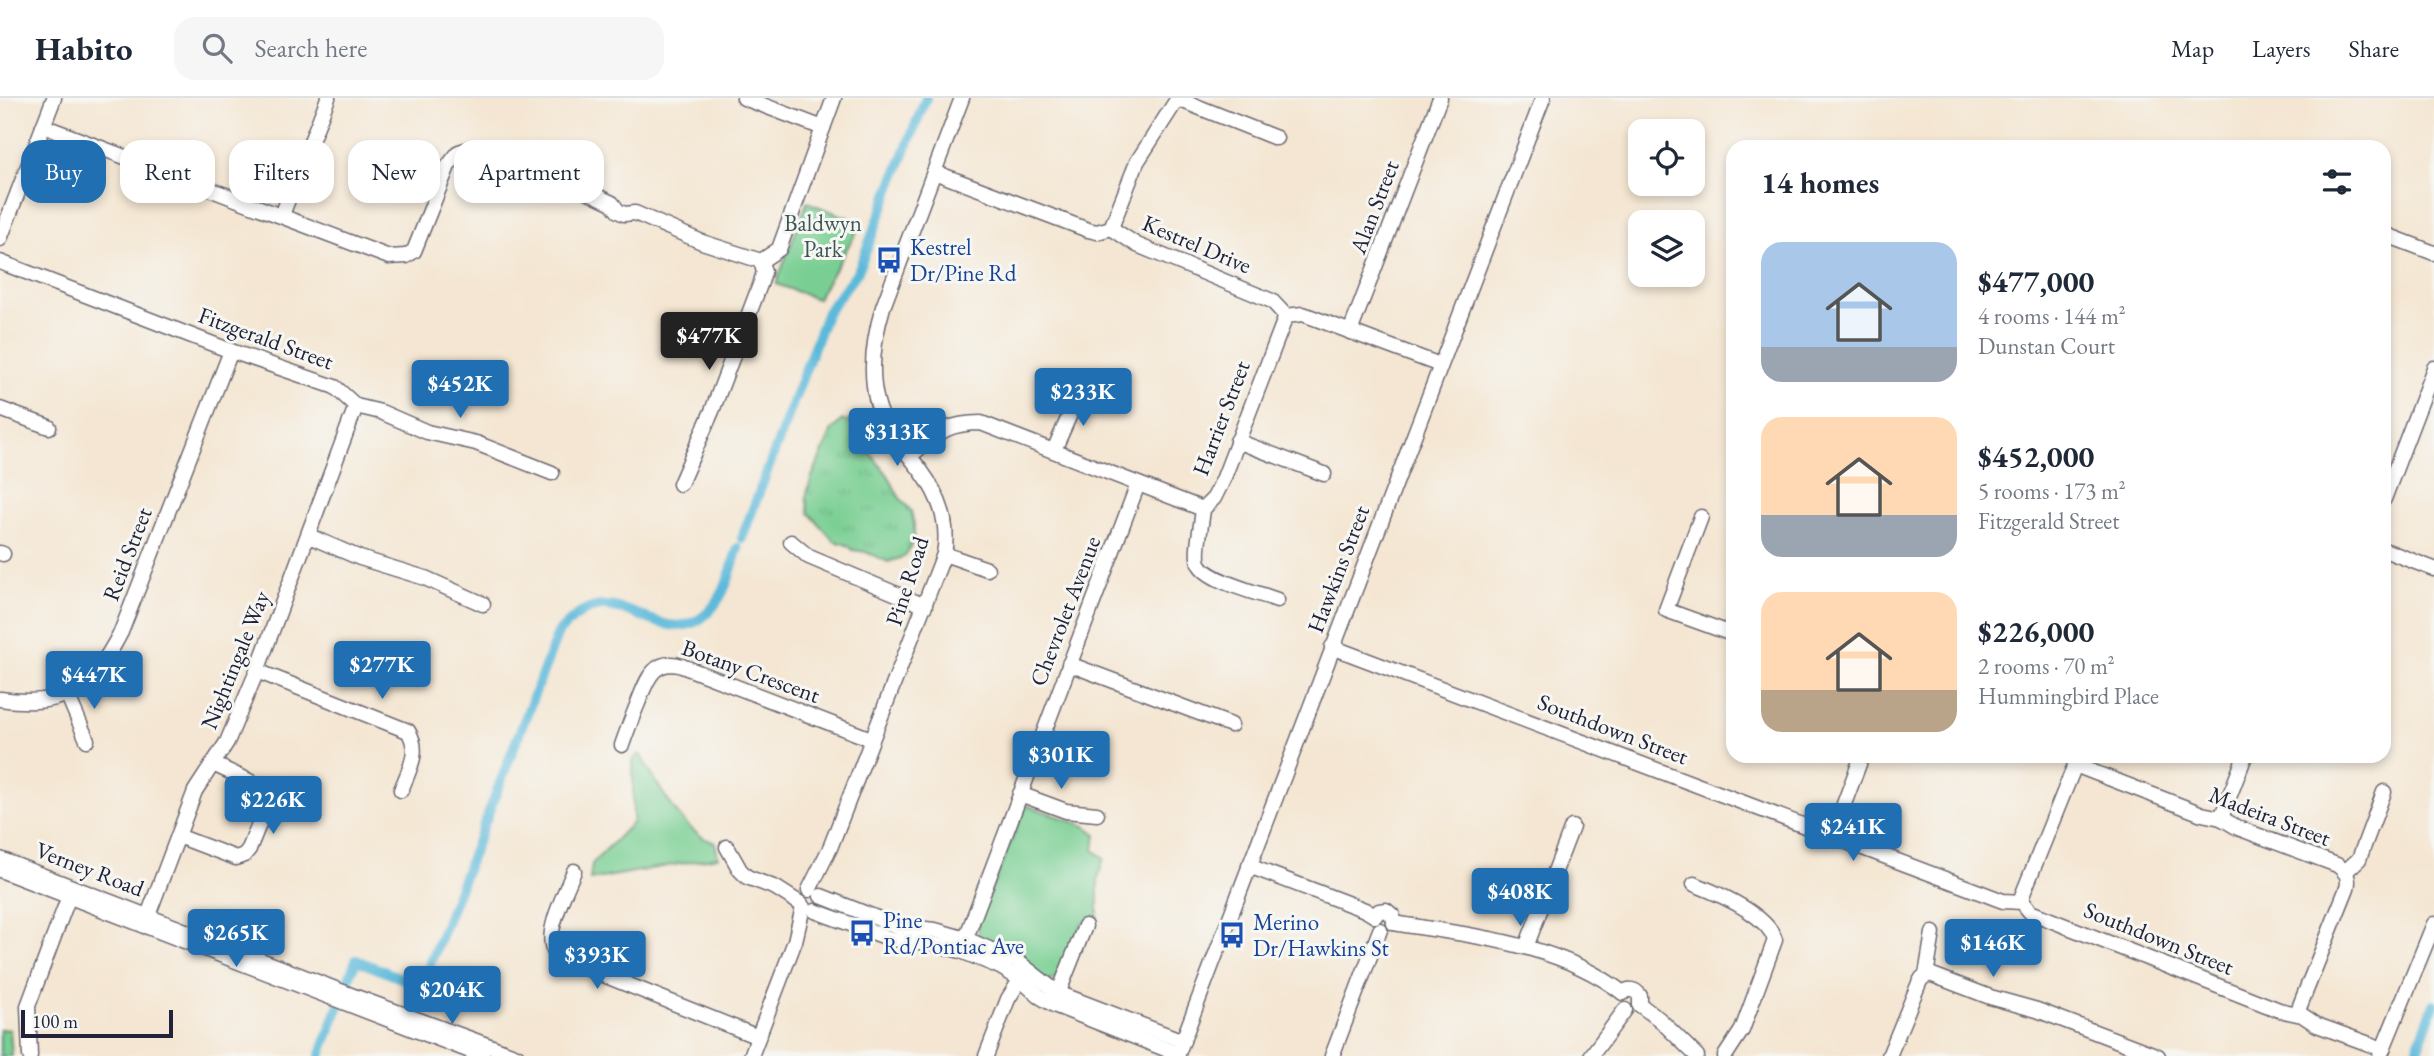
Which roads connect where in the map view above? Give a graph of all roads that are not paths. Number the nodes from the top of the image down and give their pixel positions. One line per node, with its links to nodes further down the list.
1 (54, 98): 9 (street)
2 (328, 98): 13 (street)
3 (744, 98): 10 (street)
4 (834, 98): 10 (street)
5 (962, 98): 12 (street, Pine Road)
6 (1440, 98): 21 (street, Alan Street)
7 (1543, 98): 23 (street, Hawkins Street)
8 (1178, 99): 11 (street); 14 (street)
9 (43, 126): 13 (street); 15 (street)
10 (822, 128): 18 (street)
11 (1276, 138)
12 (934, 172): 14 (street, Kestrel Drive); 32 (street, Pine Road)
13 (282, 215): 18 (street)
14 (1111, 229): 20 (street, Kestrel Drive)
15 (1, 233)
16 (2391, 237): 17 (street)
17 (2434, 253)
18 (761, 261): 36 (street)
19 (0, 262): 22 (street, Fitzgerald Street)
20 (1286, 316): 21 (street, Kestrel Drive); 30 (street, Harrier Street)
21 (1350, 332): 23 (street, Kestrel Drive)
22 (231, 351): 27 (street, Fitzgerald Street); 53 (street, Reid Street)
23 (1440, 365): 50 (street, Hawkins Street)
24 (2434, 368): 26 (street)
25 (1089, 389): 31 (street)
26 (2429, 398): 35 (street)
27 (356, 406): 33 (street, Fitzgerald Street); 40 (street, Nightingale Way)
28 (0, 410): 29 (street)
29 (49, 428)
30 (1237, 441): 34 (street); 38 (street, Harrier Street)
31 (1054, 450): 32 (street, Harrier Street); 37 (street, Harrier Street)
32 (910, 456): 43 (street, Pine Road)
33 (552, 473)
34 (1324, 474)
35 (2391, 483)
36 (680, 484)
37 (1138, 484): 38 (street, Harrier Street); 51 (street, Chevrolet Avenue)
38 (1203, 509): 46 (street)
39 (1701, 517): 49 (street)
40 (309, 536): 47 (street); 52 (street, Nightingale Way)
41 (791, 542): 48 (street)
42 (2391, 553): 45 (street)
43 (944, 554): 44 (street); 48 (street, Pine Road)
44 (987, 569)
45 (2434, 569)
46 (1277, 600)
47 (483, 604)
48 (925, 606): 56 (street, Pine Road)
49 (1726, 632)
50 (1332, 647): 71 (street, Southdown Street); 74 (street, Hawkins Street)
51 (1069, 664): 55 (street); 66 (street, Chevrolet Avenue)
52 (257, 671): 63 (street, Nightingale Way); 64 (street)
53 (68, 696): 54 (street); 57 (street)
54 (0, 699)
55 (1231, 724)
56 (871, 739): 58 (street, Botany Crescent); 80 (street, Pine Road)
57 (87, 740)
58 (622, 746)
59 (1859, 763): 71 (street)
60 (2074, 763): 81 (street)
61 (2082, 763): 68 (street, Madeira Street)
62 (2242, 763): 68 (street)
63 (213, 764): 70 (street, Nightingale Way); 70 (street)
64 (401, 790)
65 (2384, 792): 77 (street)
66 (1020, 794): 67 (street); 89 (street, Chevrolet Avenue)
67 (1097, 814)
68 (2221, 818): 77 (street, Madeira Street)
69 (1572, 827): 90 (street)
70 (178, 836): 83 (street, Nightingale Way)
71 (1832, 836): 81 (street, Southdown Street)
72 (727, 847): 80 (street)
73 (0, 859): 79 (street, Verney Road)
74 (1249, 866): 82 (street); 100 (street, Hawkins Street)
75 (0, 870): 79 (street, Verney Road)
76 (574, 871): 99 (street)
77 (2346, 872): 98 (street, Madeira Street)
78 (1694, 884): 110 (street)
79 (70, 892): 83 (street, Verney Road); 102 (street)
80 (811, 901): 89 (street); 99 (street, Pine Road)
81 (2022, 902): 98 (street, Southdown Street)
82 (1375, 916): 84 (street); 87 (street)
83 (146, 921): 95 (street, Verney Road)
84 (1394, 923): 87 (street); 90 (street)
85 (2434, 924): 101 (street)
86 (1085, 926): 94 (street)
87 (1380, 930): 107 (street)
88 (1933, 933): 92 (street)
89 (964, 945): 91 (street)
90 (1526, 947): 93 (street)
91 (1024, 974): 94 (street); 106 (street)
92 (1926, 975): 111 (street); 112 (street)
93 (1623, 993): 96 (street); 97 (street)
94 (1056, 999): 100 (street)
95 (355, 1002): 103 (street, Verney Road); 104 (street, Verney Road)
96 (1640, 1005): 97 (street); 109 (street)
97 (1625, 1010): 108 (street)
98 (2297, 1013): 101 (street, Southdown Street)
99 (758, 1037): 105 (street, Pine Road)
100 (1179, 1050)
101 (2381, 1053)
102 (30, 1056)
103 (483, 1056)
104 (517, 1056)
105 (751, 1056)
106 (986, 1056)
107 (1332, 1056)
108 (1591, 1056)
109 (1697, 1056)
110 (1726, 1056)
111 (1889, 1056)
112 (2158, 1056)

